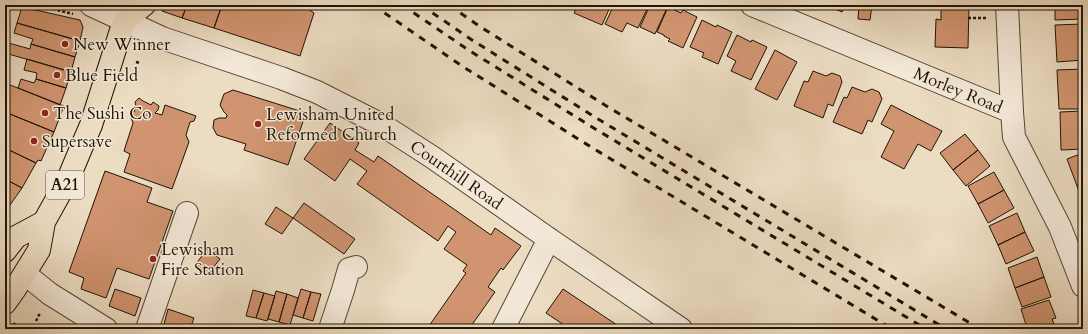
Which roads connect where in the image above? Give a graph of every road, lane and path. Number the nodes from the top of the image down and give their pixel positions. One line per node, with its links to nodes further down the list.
1 (38, 5): 5 (path)
2 (144, 5): 6 (highway)
3 (752, 5): 11 (street, Morley Road)
4 (1007, 5): 11 (street)
5 (84, 10): 6 (street, Courthill Road)
6 (120, 13): 13 (highway, A21); 14 (street, Courthill Road)
7 (84, 44): 8 (path)
8 (90, 45)
9 (136, 62): 10 (path)
10 (140, 63)
11 (1012, 112): 18 (street, Morley Road)
12 (187, 213): 21 (street)
13 (44, 222): 15 (highway, A21); 17 (highway, A21)
14 (549, 239): 23 (street); 24 (street, Courthill Road)
15 (5, 251)
16 (356, 267): 22 (street)
17 (25, 274): 19 (highway, A21); 20 (street)
18 (1083, 286)
19 (5, 303)
20 (106, 329)
21 (147, 329)
22 (330, 329)
23 (503, 329)
24 (681, 329)

